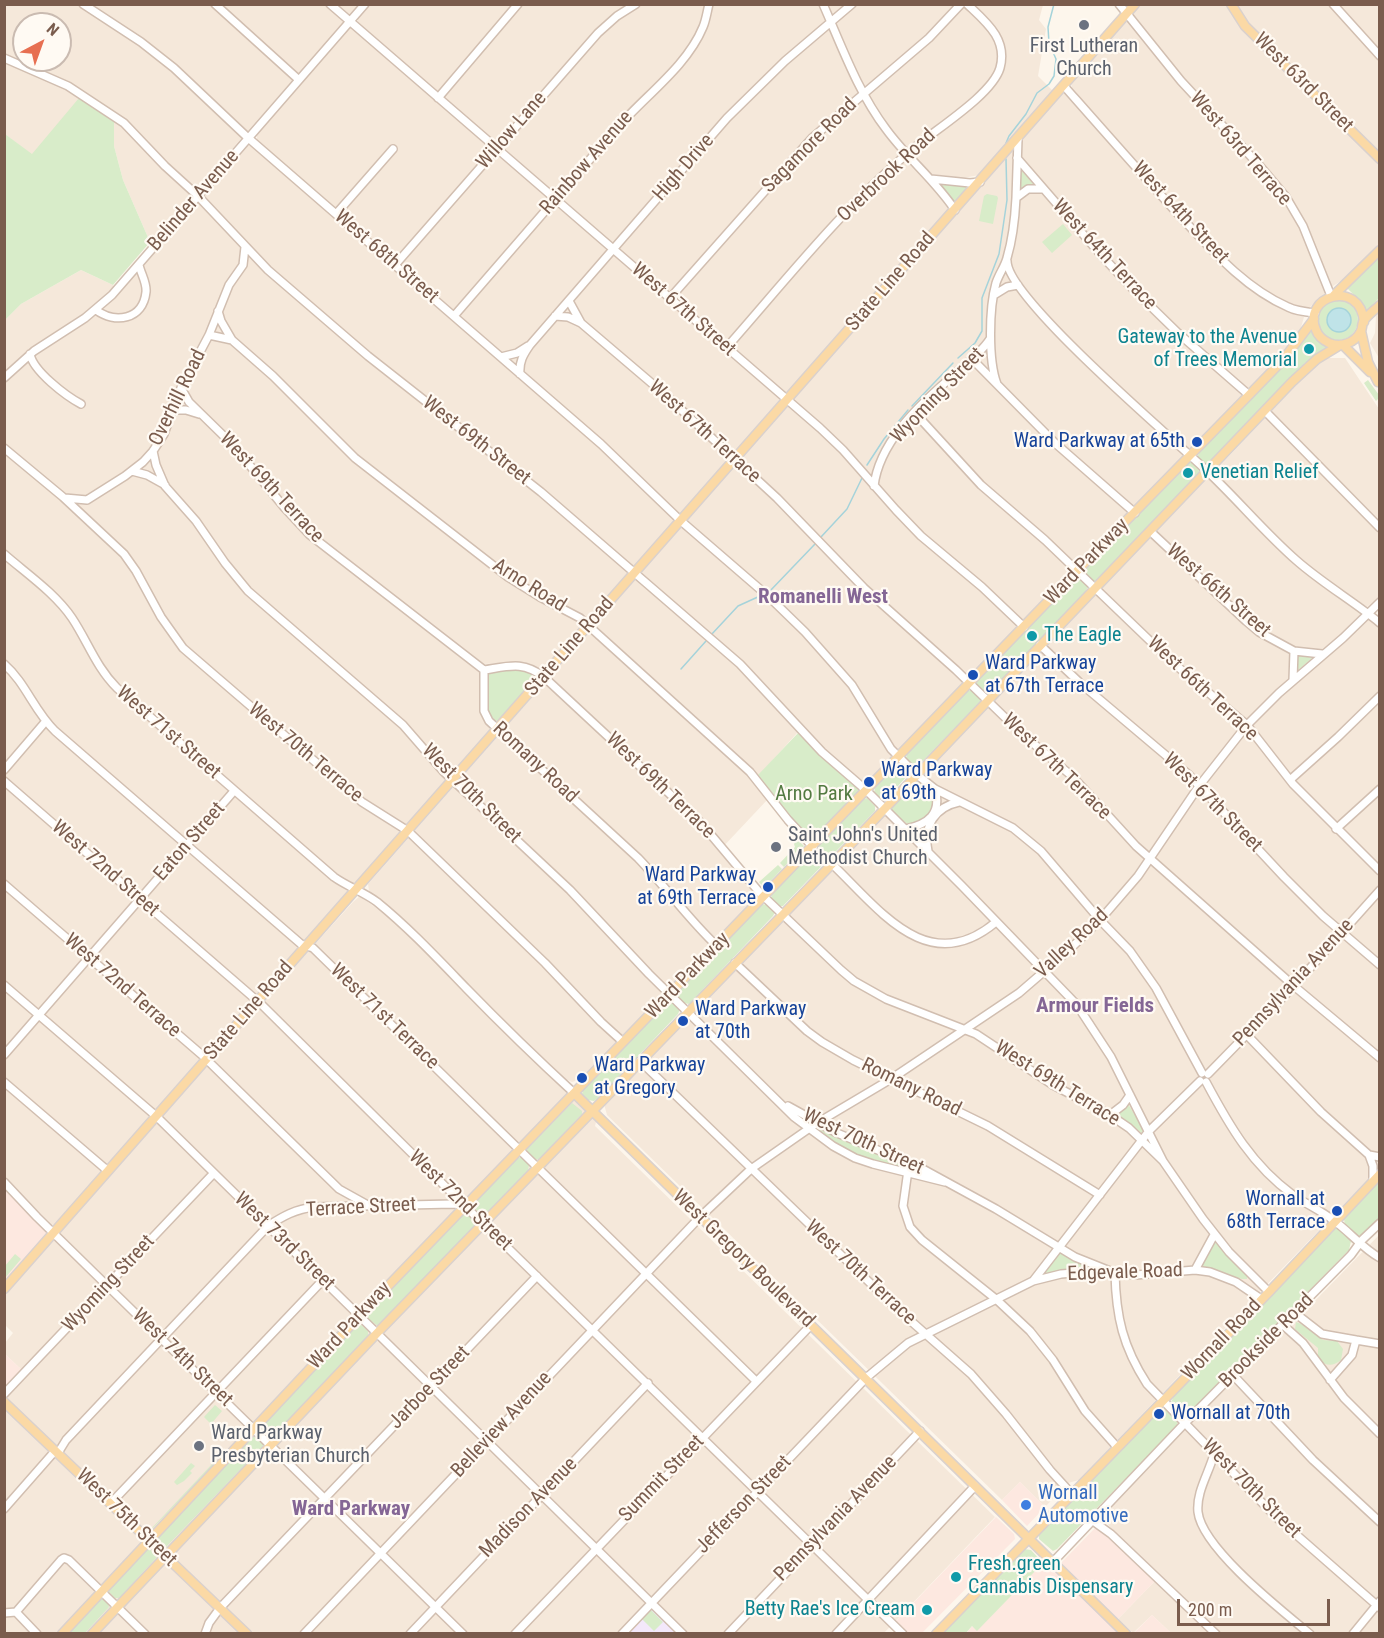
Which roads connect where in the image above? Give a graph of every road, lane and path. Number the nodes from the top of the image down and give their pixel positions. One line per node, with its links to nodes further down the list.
1 (83, 4): 25 (street, West 68th Street)
2 (216, 4): 21 (street)
3 (330, 4): 17 (street, West 67th Street)
4 (365, 4): 17 (street, Belinder Avenue)
5 (518, 4): 24 (street)
6 (636, 4): 28 (street, Willow Lane)
7 (709, 4): 37 (street, Rainbow Avenue)
8 (823, 4): 18 (street)
9 (852, 4): 18 (street, High Drive)
10 (961, 4): 23 (street, Sagamore Road)
11 (967, 4): 29 (street, Overbrook Road)
12 (1119, 4): 16 (street, West 63rd Terrace)
13 (1136, 4): 16 (main road, State Line Road)
14 (1231, 4): 31 (main road, West 63rd Street)
15 (1333, 4): 19 (street)
16 (1127, 14): 22 (main road, State Line Road); 50 (street, West 63rd Terrace)
17 (350, 22): 21 (street, Belinder Avenue); 24 (street, West 67th Street)
18 (831, 22): 23 (street); 41 (street, High Drive)
19 (1380, 56)
20 (4, 58): 35 (street, West 69th Street)
21 (299, 80): 25 (street, Belinder Avenue)
22 (1064, 86): 26 (main road, State Line Road); 58 (street, West 64th Street)
23 (863, 93): 29 (street); 51 (street, Sagamore Road)
24 (438, 98): 28 (street, West 67th Street)
25 (248, 139): 35 (street, Belinder Avenue); 39 (street, West 68th Street)
26 (1018, 139): 30 (street, Wyoming Street); 33 (main road, State Line Road)
27 (393, 148): 39 (street)
28 (496, 148): 37 (street, West 67th Street); 46 (street, Willow Lane)
29 (906, 154): 32 (street); 66 (street, Overbrook Road)
30 (1017, 158): 34 (street, West 64th Terrace); 36 (street, Wyoming Street)
31 (1380, 159)
32 (931, 179): 33 (street); 38 (street)
33 (980, 182): 38 (main road, State Line Road)
34 (1043, 189): 36 (street); 75 (street, West 64th Terrace)
35 (198, 196): 40 (street, West 69th Street); 45 (street, Belinder Avenue)
36 (1016, 198): 44 (street, Wyoming Street)
37 (555, 199): 41 (street, West 67th Street); 56 (street, Rainbow Avenue)
38 (955, 210): 76 (main road, State Line Road)
39 (336, 214): 46 (street, West 68th Street)
40 (245, 247): 43 (street, West 69th Street); 47 (street, Overhill Road)
41 (612, 249): 51 (street, West 67th Street); 52 (street, High Drive)
42 (1380, 250): 50 (main road)
43 (259, 261): 47 (street); 101 (street, West 69th Street)
44 (1006, 261): 48 (street); 49 (street, Wyoming Street)
45 (139, 265): 54 (street, Belinder Avenue); 54 (street)
46 (395, 265): 56 (street, West 68th Street)
47 (239, 270): 55 (street, Overhill Road)
48 (1018, 285): 49 (street); 84 (street)
49 (994, 295): 62 (street, Wyoming Street)
50 (1332, 296): 58 (main road); 60 (main road)
51 (670, 298): 66 (street, West 67th Street)
52 (569, 300): 57 (street, High Drive); 59 (street, West 67th Terrace)
53 (1380, 305): 60 (main road)
54 (96, 309): 67 (street, Belinder Avenue)
55 (218, 311): 61 (street, Overhill Road); 63 (street, Arno Road)
56 (454, 316): 68 (street, West 68th Street)
57 (555, 316): 59 (street, West 67th Terrace); 64 (street, High Drive)
58 (1314, 316): 65 (main road); 75 (main road, Ward Parkway)
59 (580, 323): 85 (street, West 67th Terrace)
60 (1362, 326): 65 (main road); 72 (main road)
61 (209, 335): 63 (street, Arno Road); 74 (street, Overhill Road)
62 (990, 339): 69 (street, Wyoming Street); 73 (street, Wyoming Street)
63 (232, 340): 106 (street, Arno Road)
64 (530, 345): 68 (street, High Drive); 70 (street, High Drive)
65 (1341, 345): 72 (main road); 79 (main road, Ward Parkway)
66 (727, 347): 76 (street, West 67th Street)
67 (30, 354): 71 (street, Belinder Avenue); 77 (street)
68 (501, 357): 70 (street, West 68th Street)
69 (972, 359): 73 (street); 80 (street, Wyoming Street)
70 (520, 374): 96 (street, West 68th Street)
71 (4, 378)
72 (1379, 384)
73 (998, 386): 94 (street)
74 (181, 388): 78 (street, Overhill Road); 81 (street, West 69th Terrace)
75 (1249, 395): 84 (main road, Ward Parkway)
76 (788, 399): 85 (main road, State Line Road); 87 (street, West 67th Street)
77 (81, 404)
78 (173, 410): 81 (street); 83 (street, Overhill Road)
79 (1264, 411): 89 (main road, Ward Parkway); 97 (street)
80 (915, 413): 86 (street, Wyoming Street); 100 (street, West 66th Terrace)
81 (201, 415): 112 (street, West 69th Terrace)
82 (4, 448): 92 (street, West 70th Terrace)
83 (153, 451): 88 (street, Overhill Road); 90 (street, West 70th Street)
84 (1190, 455): 89 (street); 94 (main road, Ward Parkway)
85 (735, 460): 96 (main road, State Line Road); 115 (street, West 67th Terrace)
86 (877, 465): 87 (street); 91 (street, Wyoming Street)
87 (861, 470): 91 (street, West 67th Street)
88 (132, 471): 90 (street, West 70th Street); 93 (street, Overhill Road)
89 (1208, 471): 98 (main road, Ward Parkway); 104 (street)
90 (165, 486): 124 (street, West 70th Street)
91 (874, 486): 107 (street, West 67th Street)
92 (63, 497): 93 (street); 95 (street, West 70th Terrace)
93 (87, 500): 95 (street)
94 (1135, 513): 100 (main road, Ward Parkway)
95 (82, 515): 137 (street, West 70th Terrace)
96 (681, 521): 101 (main road, State Line Road); 121 (street, West 68th Street)
97 (1380, 528)
98 (1150, 531): 102 (main road, Ward Parkway); 109 (street, West 66th Street)
99 (4, 554): 130 (street, West 71st Street)
100 (1077, 571): 102 (street, West 66th Terrace); 107 (main road, Ward Parkway)
101 (634, 574): 106 (main road, State Line Road); 131 (street, West 69th Street)
102 (1095, 588): 108 (main road, Ward Parkway); 119 (street, West 66th Terrace)
103 (1380, 602): 104 (street, Valley Road)
104 (1368, 614): 105 (street); 110 (street, Valley Road)
105 (1380, 623)
106 (589, 626): 113 (main road, State Line Road); 139 (street, Arno Road)
107 (1024, 627): 115 (main road, Ward Parkway)
108 (1040, 645): 117 (main road, Ward Parkway); 127 (street, West 67th Street)
109 (1294, 651): 110 (street); 114 (street)
110 (1322, 654): 114 (street, Valley Road)
111 (4, 664): 118 (street, West 71st Terrace)
112 (484, 670): 113 (street, West 69th Terrace); 120 (street, Romany Road)
113 (544, 677): 120 (main road, State Line Road); 147 (street, West 69th Terrace)
114 (1293, 680): 119 (street, Valley Road)
115 (970, 684): 117 (street, West 67th Terrace); 121 (main road, Ward Parkway)
116 (1380, 696): 125 (street)
117 (987, 700): 123 (main road, Ward Parkway); 141 (street, West 67th Terrace)
118 (46, 721): 122 (street); 138 (street, West 71st Terrace)
119 (1247, 725): 125 (street, West 66th Terrace); 127 (street, Valley Road)
120 (498, 729): 124 (main road, State Line Road); 154 (street, Romany Road)
121 (899, 757): 123 (street, West 68th Street); 131 (main road, Ward Parkway)
122 (4, 770)
123 (916, 774): 128 (street, West 68th Street); 133 (main road, Ward Parkway)
124 (453, 780): 137 (main road, State Line Road); 161 (street, West 70th Street)
125 (1290, 780): 136 (street, West 66th Terrace)
126 (4, 781): 148 (street, West 72nd Street)
127 (1199, 786): 141 (street, Valley Road); 152 (street, West 67th Street)
128 (935, 789): 132 (street, West 68th Street); 134 (street)
129 (1380, 789): 136 (street)
130 (234, 791): 138 (street, Eaton Street); 145 (street, West 71st Street)
131 (867, 791): 133 (street, West 69th Street); 139 (main road, Ward Parkway)
132 (959, 802): 134 (street); 150 (street, West 68th Street)
133 (884, 808): 135 (street, West 69th Street); 142 (main road, Ward Parkway)
134 (934, 816): 135 (street); 140 (street)
135 (906, 829): 140 (street, West 69th Street)
136 (1336, 829): 143 (street, West 66th Terrace)
137 (408, 831): 145 (main road, State Line Road); 167 (street, West 70th Terrace)
138 (187, 845): 148 (street, Eaton Street); 153 (street, West 71st Terrace)
139 (813, 847): 147 (main road, Ward Parkway)
140 (928, 851): 151 (street, West 69th Street)
141 (1151, 858): 150 (street, Valley Road); 160 (street, West 67th Terrace)
142 (832, 864): 149 (main road, Ward Parkway); 151 (street)
143 (1380, 871)
144 (4, 884): 155 (street, West 72nd Terrace)
145 (356, 890): 153 (main road, State Line Road); 175 (street, West Gregory Boulevard)
146 (1380, 890): 152 (street, Pennsylvania Avenue)
147 (764, 897): 149 (street, West 69th Terrace); 154 (main road, Ward Parkway)
148 (140, 900): 155 (street, Eaton Street); 162 (street, West 72nd Street)
149 (782, 915): 156 (main road, Ward Parkway); 165 (street, West 69th Terrace)
150 (1100, 920): 158 (street, Valley Road); 173 (street, West 68th Street)
151 (996, 922): 158 (street, West 69th Street)
152 (1341, 932): 157 (street, West 67th Street); 160 (street, Pennsylvania Avenue)
153 (307, 945): 162 (main road, State Line Road); 185 (street, West 71st Terrace)
154 (717, 946): 161 (main road, Ward Parkway)
155 (89, 958): 164 (street, Eaton Street); 170 (street, West 72nd Terrace)
156 (735, 963): 163 (main road, Ward Parkway); 172 (street, Romany Road)
157 (1380, 965)
158 (1045, 971): 165 (street, Valley Road); 176 (street, West 69th Street)
159 (4, 985): 164 (street, West 73rd Street)
160 (1294, 986): 166 (street, Pennsylvania Avenue); 169 (street, West 67th Terrace)
161 (671, 993): 163 (street, West 70th Street); 167 (main road, Ward Parkway)
162 (257, 1001): 170 (main road, State Line Road); 202 (street, West 72nd Street)
163 (688, 1011): 171 (main road, Ward Parkway); 177 (street, West 70th Street)
164 (39, 1015): 168 (street, Eaton Street); 180 (street, West 73rd Street)
165 (965, 1029): 172 (street, Valley Road); 179 (street, West 69th Terrace)
166 (1247, 1035): 173 (street, Pennsylvania Avenue); 186 (street)
167 (623, 1042): 175 (main road, Ward Parkway)
168 (4, 1055)
169 (1380, 1058)
170 (206, 1060): 180 (main road, State Line Road); 198 (street, West 72nd Terrace)
171 (640, 1061): 178 (main road, Ward Parkway); 191 (street, West 70th Terrace)
172 (891, 1078): 181 (street, Valley Road); 199 (street, Romany Road)
173 (1204, 1078): 183 (street, Pennsylvania Avenue); 204 (street, West 68th Street)
174 (4, 1082): 192 (street)
175 (574, 1094): 178 (main road, West Gregory Boulevard); 185 (main road, Ward Parkway)
176 (1130, 1095): 179 (street); 183 (street, West 69th Street)
177 (781, 1102): 181 (street, West 70th Street); 182 (street, West 70th Street)
178 (592, 1110): 190 (main road, Ward Parkway); 203 (main road, West Gregory Boulevard)
179 (1110, 1115): 184 (street, West 69th Terrace)
180 (156, 1116): 192 (main road, State Line Road); 193 (street, West 73rd Street)
181 (817, 1124): 182 (street, Valley Road); 189 (street, West 70th Street)
182 (808, 1129): 191 (street, Valley Road); 194 (street, West 70th Street)
183 (1149, 1131): 184 (street, Pennsylvania Avenue); 188 (street, West 69th Street)
184 (1143, 1140): 188 (street); 199 (street, Pennsylvania Avenue)
185 (519, 1150): 190 (street, West 71st Terrace); 202 (main road, Ward Parkway)
186 (1369, 1155): 187 (street); 195 (street)
187 (1380, 1157)
188 (1163, 1161): 209 (street)
189 (909, 1163): 194 (street); 197 (street, West 70th Street)
190 (538, 1168): 205 (main road, Ward Parkway); 215 (street, West 71st Terrace)
191 (751, 1169): 203 (street, Valley Road); 232 (street, West 70th Terrace)
192 (108, 1171): 208 (main road, State Line Road)
193 (213, 1173): 207 (street, West 73rd Street); 220 (street, Wyoming Street)
194 (909, 1174): 197 (street, West 70th Street); 225 (street)
195 (1376, 1178): 204 (main road, Wornall Road)
196 (4, 1182): 208 (street, West 74th Street)
197 (945, 1182): 211 (street, West 70th Street)
198 (341, 1190): 200 (street); 201 (street, West 72nd Terrace)
199 (1100, 1195): 211 (street, Pennsylvania Avenue)
200 (335, 1206): 201 (street, Terrace Street); 207 (street, Terrace Street)
201 (374, 1206): 202 (street, Terrace Street)
202 (465, 1206): 205 (street, West 72nd Street); 227 (main road, Ward Parkway)
203 (700, 1217): 215 (street, Belleview Avenue); 228 (main road, West Gregory Boulevard)
204 (1335, 1221): 210 (street, West 68th Street); 223 (main road, Wornall Road)
205 (483, 1223): 216 (street, West 72nd Street); 231 (main road, Ward Parkway)
206 (1380, 1223): 210 (street, Brookside Road)
207 (268, 1226): 218 (street, West 73rd Street); 234 (street, Terrace Street)
208 (54, 1233): 220 (street, West 74th Street); 222 (main road, State Line Road)
209 (1214, 1235): 213 (street); 217 (street)
210 (1360, 1244): 212 (street, West 68th Street); 226 (street, Brookside Road)
211 (1059, 1248): 214 (street, West 70th Street); 219 (street, Pennsylvania Avenue)
212 (1380, 1258)
213 (1195, 1270): 214 (street, Edgevale Road); 221 (street, Edgevale Road)
214 (1115, 1273): 219 (street, Edgevale Road); 245 (street, West 70th Street)
215 (645, 1274): 230 (street, Belleview Avenue); 240 (street, West 71st Terrace)
216 (537, 1276): 230 (street, West 72nd Street); 242 (street, Jarboe Street)
217 (1253, 1277): 221 (street); 223 (street)
218 (323, 1280): 227 (street, West 73rd Street); 243 (street)
219 (1033, 1281): 225 (street, Edgevale Road)
220 (107, 1285): 234 (street, West 74th Street); 244 (street, Wyoming Street)
221 (1244, 1287): 224 (street, Edgevale Road)
222 (4, 1289)
223 (1266, 1290): 224 (main road, Wornall Road)
224 (1261, 1299): 245 (main road, Wornall Road)
225 (997, 1300): 232 (street, Edgevale Road); 254 (street)
226 (1295, 1313): 229 (street, Brookside Road); 235 (street)
227 (359, 1316): 231 (street, West 73rd Street); 248 (main road, Ward Parkway)
228 (811, 1325): 238 (main road, West Gregory Boulevard); 240 (street, Summit Street)
229 (1283, 1325): 237 (street, Brookside Road); 239 (street)
230 (592, 1329): 241 (street, West 72nd Street); 252 (street, Belleview Avenue)
231 (377, 1333): 242 (street, West 73rd Street); 253 (main road, Ward Parkway)
232 (926, 1334): 238 (street, Edgevale Road); 259 (street, West 70th Terrace)
233 (1380, 1338): 235 (street)
234 (162, 1339): 243 (street, West 74th Street); 255 (street, Terrace Street)
235 (1356, 1340): 236 (street); 239 (street)
236 (1380, 1344)
237 (1233, 1375): 247 (street, Brookside Road); 265 (street)
238 (866, 1378): 249 (main road, West Gregory Boulevard); 258 (street, Jefferson Street)
239 (1329, 1380): 250 (street)
240 (756, 1381): 251 (street, Summit Street)
241 (648, 1383): 251 (street, West 72nd Street); 260 (street, Madison Avenue)
242 (431, 1386): 252 (street, West 73rd Street); 261 (street, Jarboe Street)
243 (216, 1392): 248 (street, West 74th Street); 262 (street)
244 (4, 1394)
245 (1163, 1400): 247 (street, West 70th Street); 254 (main road, Wornall Road)
246 (4, 1402): 255 (main road, West 75th Street)
247 (1185, 1423): 256 (street, West 70th Street); 264 (street, Brookside Road)
248 (254, 1428): 253 (street, West 74th Street); 267 (main road, Ward Parkway)
249 (920, 1431): 257 (main road, West Gregory Boulevard); 268 (street, Pennsylvania Avenue)
250 (1380, 1434)
251 (702, 1437): 258 (street, West 72nd Street); 269 (street, Summit Street)
252 (487, 1441): 260 (street, West 73rd Street); 270 (street, Belleview Avenue)
253 (270, 1445): 261 (street, West 74th Street); 271 (main road, Ward Parkway)
254 (1117, 1447): 259 (main road, Wornall Road)
255 (55, 1451): 262 (main road, West 75th Street); 263 (street, Terrace Street)
256 (1214, 1454): 276 (street, West 70th Street); 300 (street)
257 (975, 1486): 266 (main road, West Gregory Boulevard); 274 (street)
258 (758, 1490): 268 (street, West 72nd Street); 275 (street, Jefferson Street)
259 (1071, 1493): 266 (main road, Wornall Road)
260 (542, 1495): 269 (street, West 73rd Street); 278 (street, Madison Avenue)
261 (326, 1499): 270 (street, West 74th Street); 279 (street, Jarboe Street)
262 (111, 1503): 267 (main road, West 75th Street)
263 (4, 1509)
264 (1095, 1519): 272 (street, Brookside Road); 299 (street)
265 (1380, 1522)
266 (1029, 1538): 272 (main road, West Gregory Boulevard); 297 (main road, Wornall Road)
267 (148, 1539): 271 (main road, West 75th Street); 273 (main road, Ward Parkway)
268 (813, 1544): 274 (street, West 72nd Street); 294 (street, Pennsylvania Avenue)
269 (596, 1549): 275 (street, West 73rd Street); 291 (street, Summit Street)
270 (381, 1553): 278 (street, West 74th Street); 288 (street, Belleview Avenue)
271 (165, 1555): 277 (main road, Ward Parkway); 279 (main road, West 75th Street)
272 (1053, 1562): 298 (main road, West Gregory Boulevard)
273 (101, 1591): 277 (street); 280 (street); 283 (main road, Ward Parkway)
274 (868, 1599): 295 (street); 296 (street, West 72nd Street)
275 (651, 1603): 292 (street, Jefferson Street); 293 (street, West 73rd Street)
276 (1378, 1605): 301 (street)
277 (118, 1606): 284 (main road, Ward Parkway); 285 (street)
278 (435, 1607): 289 (street, Madison Avenue); 290 (street, West 74th Street)
279 (220, 1608): 286 (street, Jarboe Street); 287 (main road, West 75th Street)
280 (16, 1612): 281 (street); 282 (street)
281 (4, 1613)
282 (37, 1634)
283 (62, 1634)
284 (92, 1634)
285 (146, 1634)
286 (205, 1634)
287 (247, 1634)
288 (304, 1634)
289 (410, 1634)
290 (463, 1634)
291 (515, 1634)
292 (622, 1634)
293 (683, 1634)
294 (728, 1634)
295 (836, 1634)
296 (903, 1634)
297 (936, 1634)
298 (1126, 1634)
299 (1216, 1634)
300 (1310, 1634)
301 (1353, 1634)

